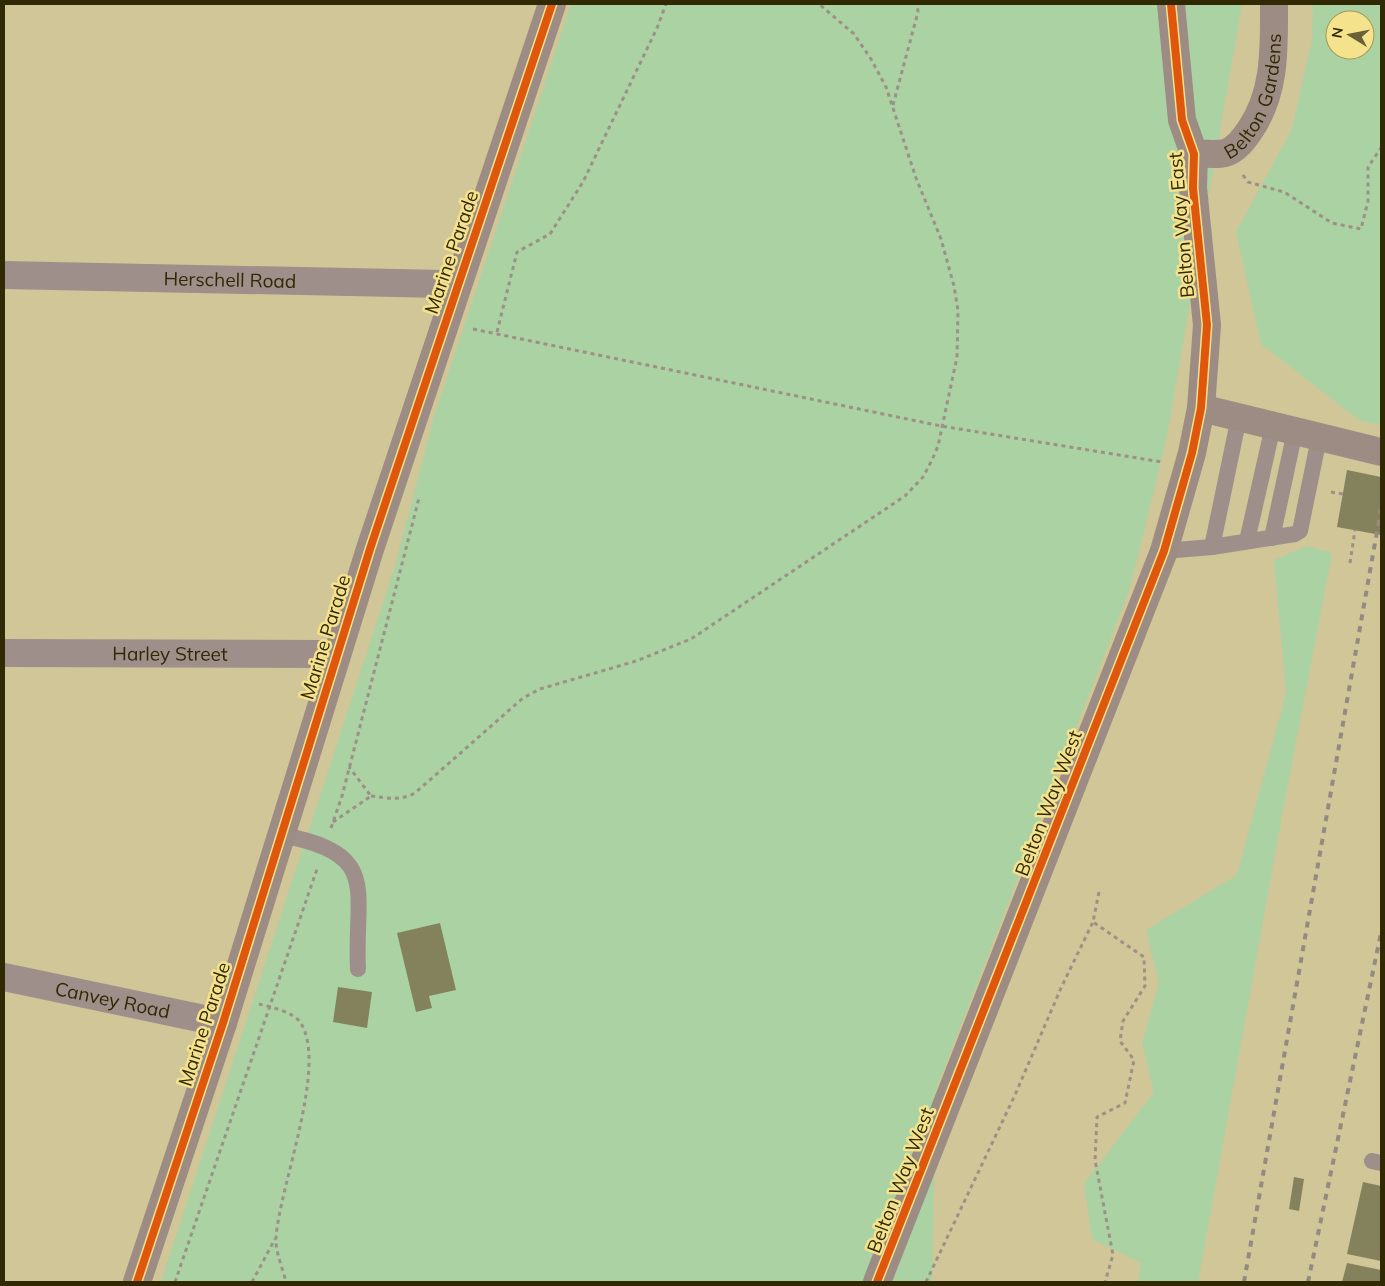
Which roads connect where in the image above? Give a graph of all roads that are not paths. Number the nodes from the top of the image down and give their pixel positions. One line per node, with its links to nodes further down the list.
1 (552, 4): 6 (street, Marine Parade)
2 (1172, 4): 4 (street, Belton Way East)
3 (1274, 4): 4 (street, Belton Gardens)
4 (1194, 154): 7 (street, Belton Way East)
5 (4, 275): 6 (street, Herschell Road)
6 (455, 288): 17 (street, Marine Parade)
7 (1207, 325): 8 (street, Belton Way West)
8 (1201, 408): 9 (street); 15 (street, Belton Way West)
9 (1239, 417): 10 (street); 14 (lane)
10 (1306, 434): 11 (street); 12 (lane); 12 (lane); 13 (lane)
11 (1381, 452)
12 (1272, 538): 13 (lane)
13 (1247, 541): 14 (lane)
14 (1212, 547): 15 (lane)
15 (1164, 551): 23 (street, Belton Way West)
16 (4, 653): 17 (street, Harley Street)
17 (336, 657): 18 (street, Marine Parade)
18 (281, 835): 19 (lane); 21 (street, Marine Parade)
19 (358, 969)
20 (4, 977): 21 (street, Canvey Road)
21 (223, 1023): 22 (street, Marine Parade)
22 (137, 1282)
23 (877, 1282)

